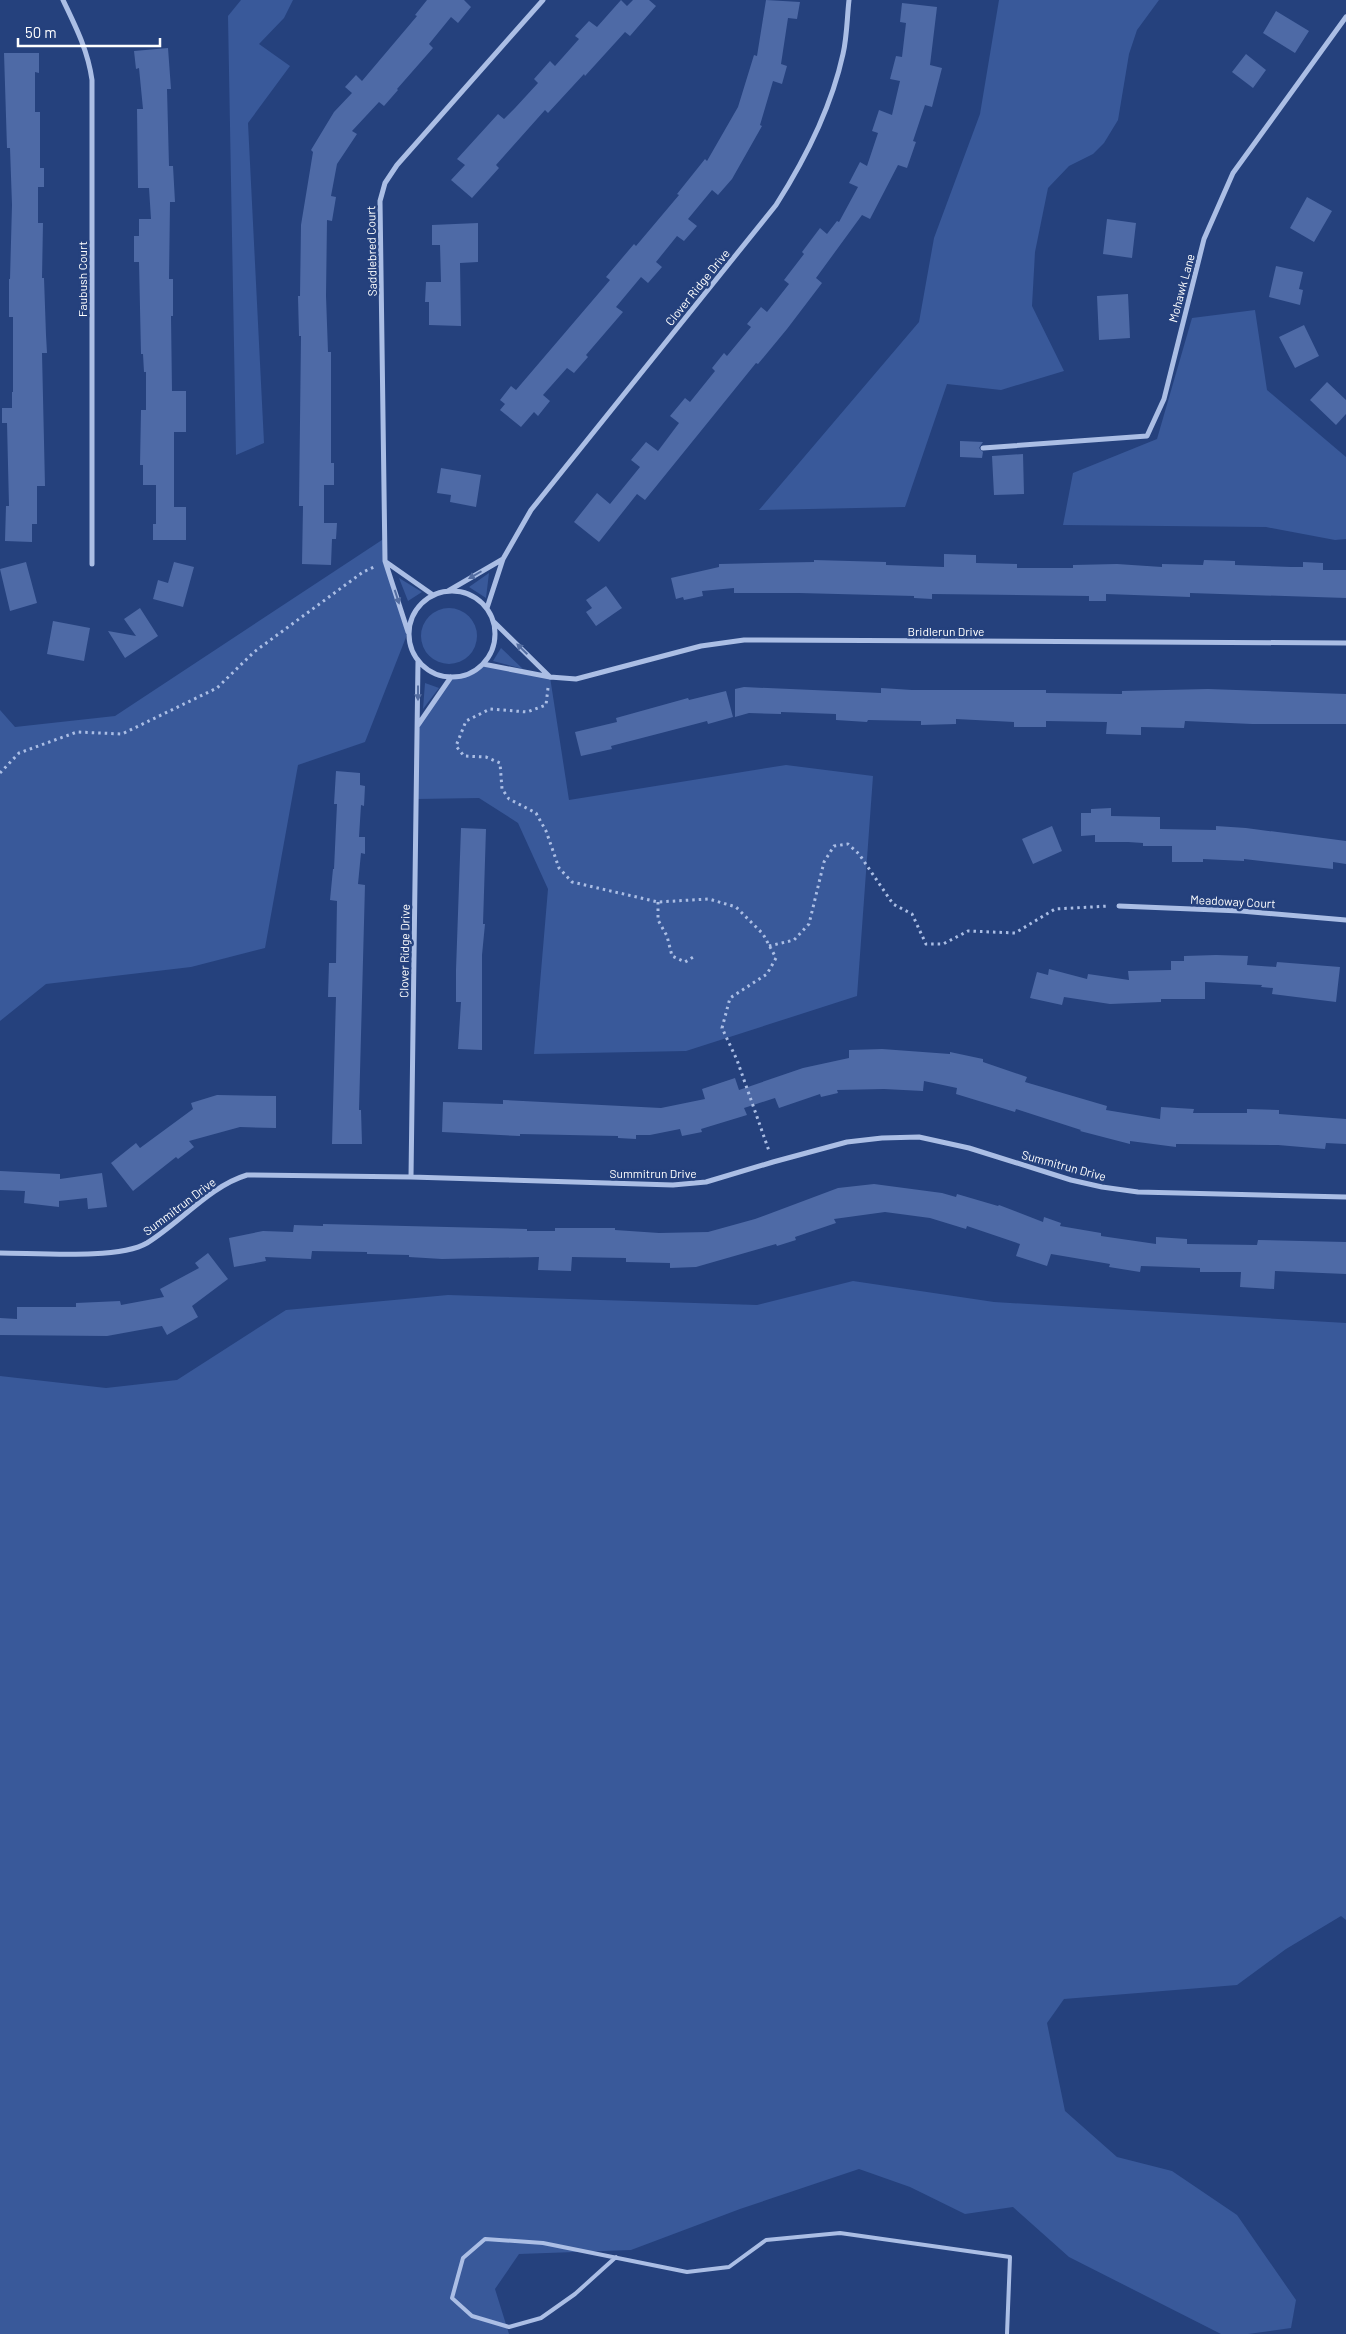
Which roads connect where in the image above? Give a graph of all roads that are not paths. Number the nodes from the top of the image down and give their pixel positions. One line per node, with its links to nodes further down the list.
1 (63, 0): 8 (street, Faubush Court)
2 (543, 0): 7 (street, Saddlebred Court)
3 (849, 0): 6 (street, Clover Ridge Drive)
4 (1346, 17): 5 (street, Mohawk Lane)
5 (983, 448)
6 (503, 559): 9 (street, one-way to 9); 11 (street, Clover Ridge Drive)
7 (385, 561): 10 (street); 13 (street, Saddlebred Court, one-way to 13)
8 (92, 564)
9 (448, 590): 10 (street); 11 (street)
10 (433, 594): 13 (street)
11 (487, 608): 12 (street)
12 (494, 622): 16 (street); 18 (street, one-way to 12)
13 (408, 632): 15 (street, Clover Ridge Drive)
14 (1346, 643): 18 (street, Bridlerun Drive)
15 (418, 661): 17 (street); 19 (street, Clover Ridge Drive, one-way to 19)
16 (483, 664): 17 (street); 18 (street, Bridlerun Drive)
17 (451, 677): 19 (street)
18 (550, 677)
19 (418, 726): 22 (street, Clover Ridge Drive)
20 (1119, 906): 21 (street, Meadoway Court)
21 (1346, 920)
22 (411, 1176): 23 (street, Summitrun Drive); 24 (street, Summitrun Drive)
23 (1346, 1197)
24 (0, 1253)
25 (616, 2257): 25 (lane); 26 (lane)
26 (1007, 2334)

